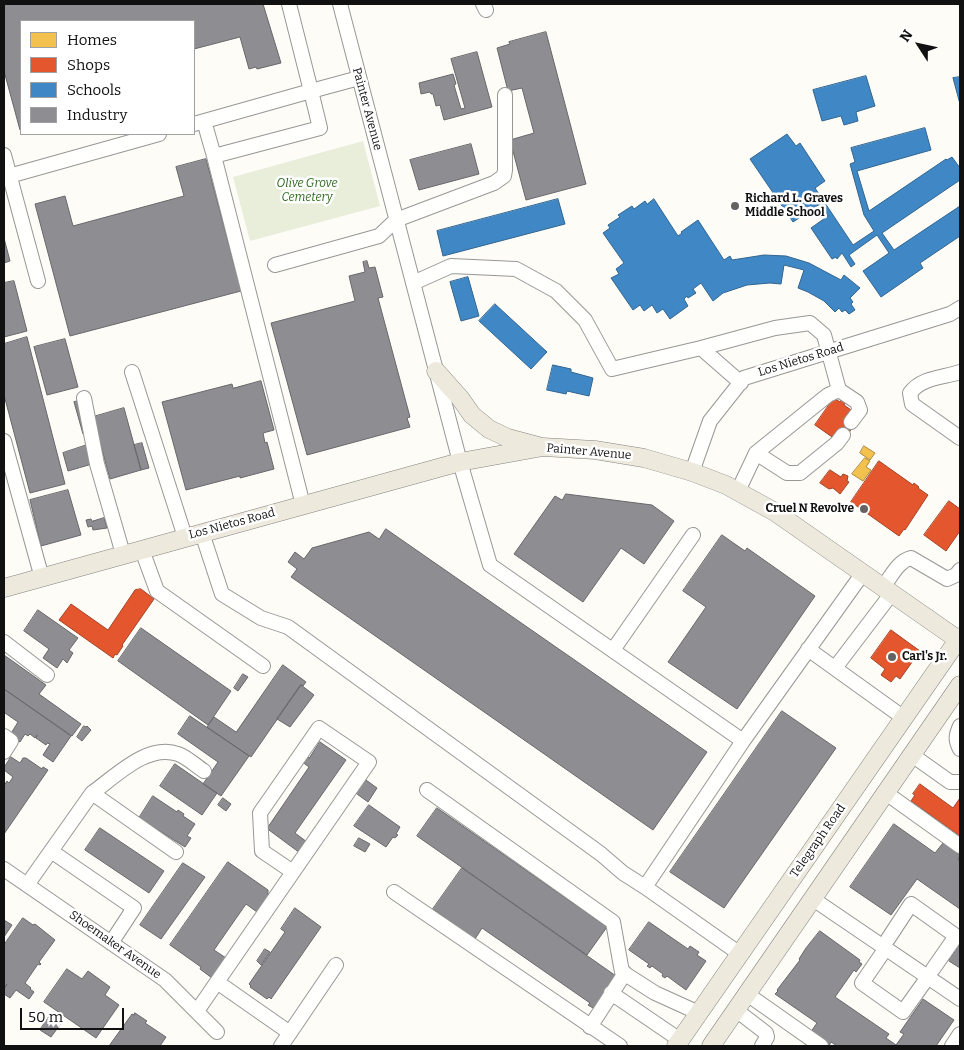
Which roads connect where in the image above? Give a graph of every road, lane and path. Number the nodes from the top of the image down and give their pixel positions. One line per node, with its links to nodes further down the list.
1 (289, 4): 4 (street)
2 (344, 5): 3 (street, Painter Avenue)
3 (359, 78): 4 (street); 11 (street, Painter Avenue)
4 (311, 90): 6 (street); 9 (street)
5 (505, 95): 11 (street)
6 (199, 122): 9 (street)
7 (155, 135): 10 (street)
8 (4, 155): 10 (street)
9 (214, 156): 33 (street)
10 (9, 176): 13 (street)
11 (396, 220): 12 (street); 14 (street, Painter Avenue)
12 (276, 265)
13 (38, 281)
14 (413, 283): 16 (street); 18 (street, Painter Avenue)
15 (960, 308): 17 (street, Los Nietos Road)
16 (701, 348): 17 (street); 21 (street)
17 (830, 351): 21 (street, Los Nietos Road); 22 (street)
18 (436, 371): 28 (main road); 30 (street, Painter Avenue)
19 (132, 372): 34 (street)
20 (960, 372): 26 (street)
21 (740, 383): 31 (street, Los Nietos Road)
22 (839, 390): 24 (street); 29 (street)
23 (84, 398): 37 (street)
24 (851, 422)
25 (843, 435): 29 (street)
26 (960, 438)
27 (4, 440): 40 (street)
28 (543, 447): 30 (main road, Painter Avenue); 31 (main road, Painter Avenue)
29 (756, 453): 32 (street)
30 (460, 462): 33 (main road, Los Nietos Road); 46 (street)
31 (692, 472): 32 (main road, Painter Avenue)
32 (738, 492): 39 (main road, Painter Avenue)
33 (303, 505): 34 (main road, Los Nietos Road)
34 (194, 535): 36 (main road, Los Nietos Road); 70 (street)
35 (693, 535): 46 (street)
36 (142, 550): 37 (main road, Los Nietos Road); 47 (street)
37 (123, 554): 40 (main road, Los Nietos Road)
38 (960, 570): 42 (street)
39 (862, 573): 42 (main road, Painter Avenue); 45 (street)
40 (42, 578): 41 (main road, Los Nietos Road)
41 (4, 588)
42 (888, 590): 43 (main road, Painter Avenue); 48 (street)
43 (960, 639): 52 (main road, Telegraph Road)
44 (4, 642): 49 (street)
45 (808, 649): 48 (street); 55 (street)
46 (613, 650): 55 (street)
47 (263, 666)
48 (835, 668): 52 (street)
49 (47, 675)
50 (960, 685): 51 (main road)
51 (941, 713): 53 (street); 58 (main road)
52 (904, 718): 75 (main road, Telegraph Road)
53 (960, 726): 56 (street)
54 (4, 736): 57 (street)
55 (743, 741): 70 (street)
56 (960, 749)
57 (4, 752)
58 (912, 755): 60 (street); 63 (main road)
59 (204, 771): 62 (street)
60 (960, 782)
61 (427, 790): 77 (street)
62 (92, 793): 65 (street); 66 (street)
63 (886, 793): 64 (street); 72 (main road)
64 (960, 846)
65 (51, 851): 69 (street); 73 (street)
66 (176, 852)
67 (4, 869): 69 (street, Shoemaker Avenue)
68 (293, 872): 68 (street); 79 (street)
69 (27, 885): 73 (street, Shoemaker Avenue)
70 (645, 887): 75 (street)
71 (394, 892): 87 (street)
72 (816, 895): 74 (street); 82 (main road)
73 (110, 942): 85 (street, Shoemaker Avenue)
74 (887, 943): 78 (street); 78 (street); 78 (street)
75 (740, 954): 86 (main road, Telegraph Road)
76 (336, 965): 90 (street)
77 (625, 973): 81 (street); 86 (street)
78 (931, 973): 80 (street); 83 (street)
79 (217, 982): 85 (street); 90 (street)
80 (960, 988)
81 (612, 993): 87 (street); 92 (street)
82 (747, 994): 84 (main road); 97 (street)
83 (960, 998)
84 (736, 1010): 88 (main road); 96 (street)
85 (197, 1011): 89 (street, Shoemaker Avenue)
86 (699, 1013): 88 (main road); 92 (main road, Telegraph Road)
87 (590, 1027): 94 (street)
88 (723, 1030): 95 (main road)
89 (217, 1032)
90 (290, 1033): 93 (street)
91 (960, 1034): 98 (street)
92 (678, 1043)
93 (281, 1046)
94 (620, 1046)
95 (712, 1046)
96 (762, 1046)
97 (821, 1046)
98 (952, 1046)

